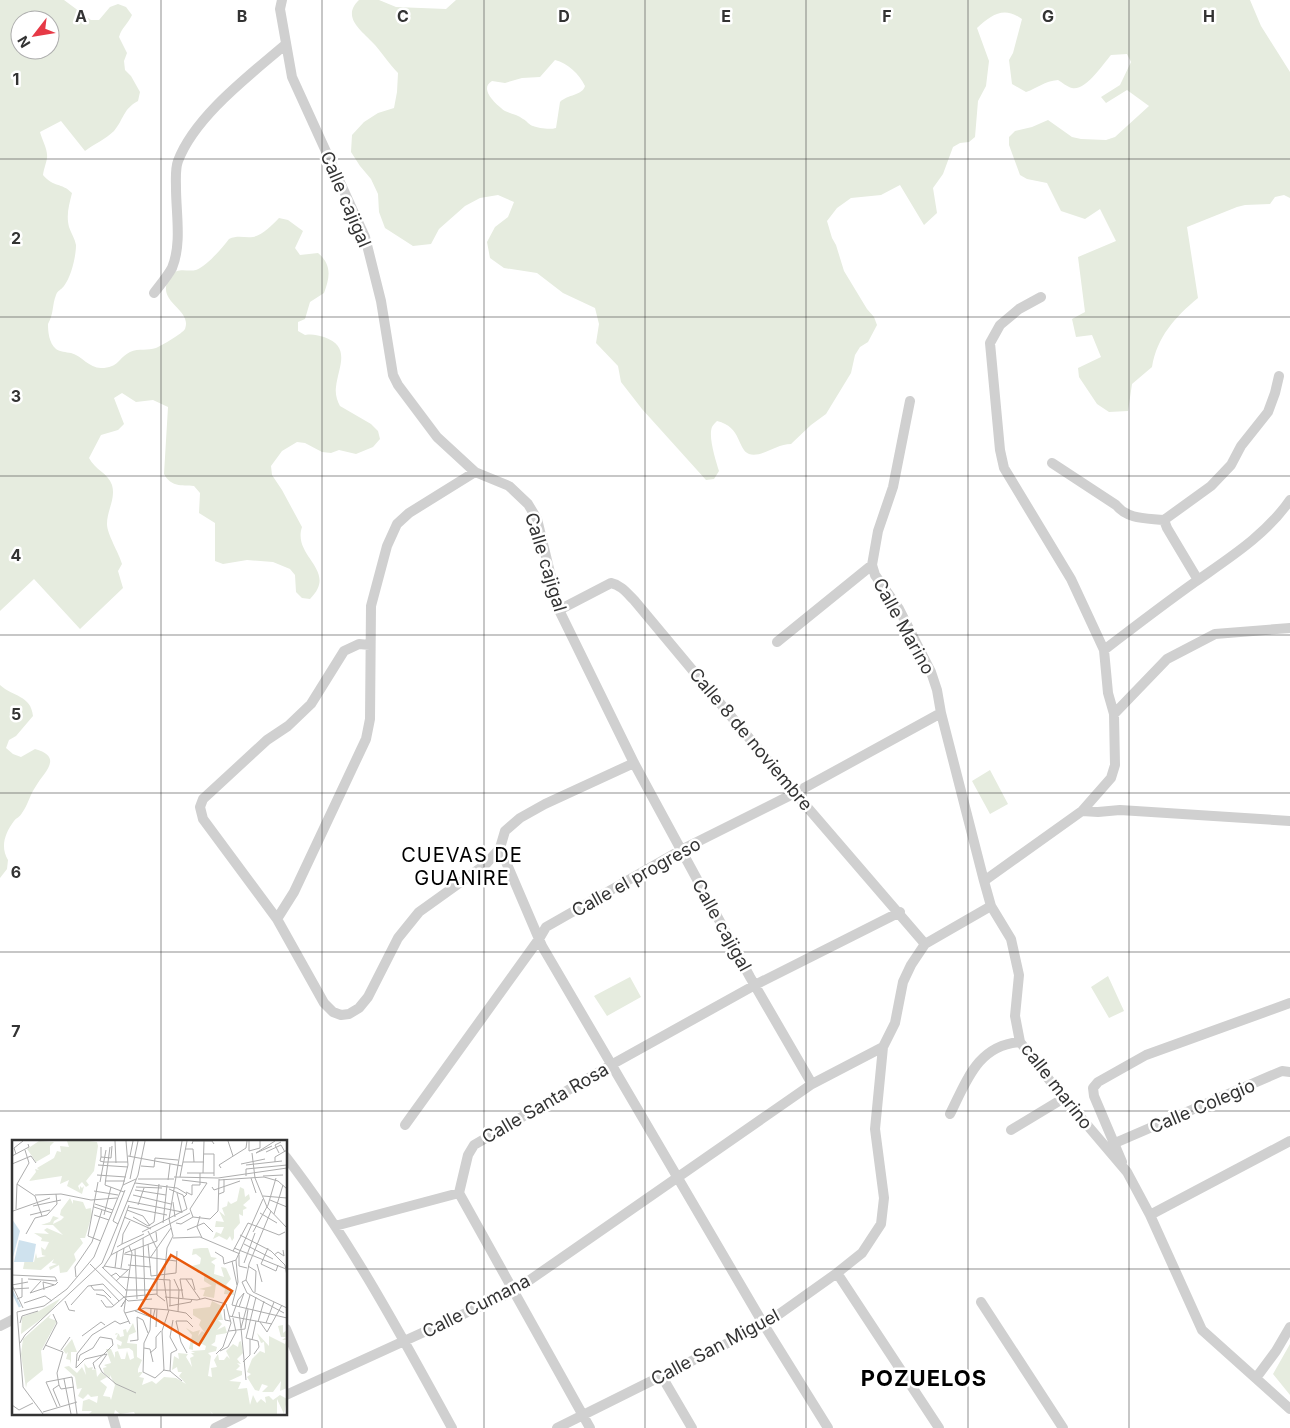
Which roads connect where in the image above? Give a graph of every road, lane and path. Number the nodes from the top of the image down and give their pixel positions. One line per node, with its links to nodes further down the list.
1 (282, 0): 2 (street, Calle cajigal)
2 (286, 44): 3 (street); 8 (street, Calle cajigal)
3 (154, 292)
4 (1041, 297): 17 (street)
5 (1279, 376): 10 (street)
6 (910, 400): 11 (street, Calle Marino)
7 (1052, 463): 10 (street)
8 (475, 472): 13 (street, Calle cajigal); 16 (street)
9 (1290, 500): 12 (street)
10 (1164, 520): 12 (street)
11 (872, 565): 15 (street); 18 (street, Calle Marino)
12 (1198, 580): 17 (street)
13 (559, 610): 20 (street, Calle cajigal); 21 (street, Calle 8 de noviembre)
14 (1290, 628): 19 (street)
15 (777, 642)
16 (370, 644): 29 (street); 29 (street)
17 (1104, 650): 19 (street)
18 (941, 713): 21 (street, Calle el progreso); 26 (street, Calle Marino)
19 (1114, 714): 22 (street)
20 (634, 763): 24 (street); 25 (street, Calle cajigal)
21 (795, 793): 25 (street, Calle el progreso); 28 (street, Calle 8 de noviembre)
22 (1082, 811): 23 (street); 26 (street)
23 (1290, 821)
24 (500, 848): 29 (street); 30 (street)
25 (681, 850): 30 (street, Calle el progreso); 32 (street, Calle cajigal)
26 (984, 881): 27 (street, calle marino)
27 (991, 906): 31 (street, Calle San Miguel); 34 (street, calle marino)
28 (900, 912): 31 (street, Calle 8 de noviembre); 32 (street, Calle Santa Rosa)
29 (277, 919)
30 (539, 939): 36 (street); 41 (street, Calle el progreso)
31 (926, 944): 35 (street, Calle San Miguel)
32 (755, 984): 36 (street, Calle Santa Rosa); 38 (street, Calle cajigal)
33 (1290, 1004): 44 (street)
34 (1020, 1042): 39 (street, calle marino); 40 (street)
35 (883, 1047): 38 (street); 51 (street, Calle San Miguel)
36 (611, 1065): 47 (street); 48 (street, Calle Santa Rosa)
37 (1290, 1072): 44 (street, Calle Colegio)
38 (812, 1084): 47 (street)
39 (1064, 1098): 42 (street); 46 (street, calle marino)
40 (950, 1114)
41 (405, 1125)
42 (1011, 1130)
43 (1290, 1141): 49 (street)
44 (1114, 1143): 46 (street)
45 (288, 1160): 50 (street)
46 (1127, 1172): 49 (street, calle marino)
47 (677, 1178): 52 (street, Calle Cumana); 55 (street)
48 (459, 1192): 50 (street); 52 (street)
49 (1150, 1215): 62 (street, calle marino)
50 (335, 1226): 59 (street)
51 (837, 1273): 55 (street, Calle San Miguel); 74 (street)
52 (514, 1291): 59 (street, Calle Cumana); 65 (street)
53 (981, 1302): 67 (street)
54 (12, 1320): 56 (street)
55 (764, 1325): 61 (street, Calle San Miguel); 73 (street)
56 (0, 1326)
57 (1290, 1327): 62 (street)
58 (288, 1334): 60 (street)
59 (405, 1342): 63 (street, Calle Cumana); 69 (street)
60 (303, 1369)
61 (661, 1376): 65 (street, Calle San Miguel); 72 (street)
62 (1256, 1378): 64 (street, calle marino)
63 (288, 1394)
64 (1290, 1409)
65 (583, 1415): 70 (street, Calle San Miguel); 71 (street)
66 (239, 1416): 68 (street)
67 (1061, 1427)
68 (215, 1428)
69 (452, 1428)
70 (557, 1428)
71 (590, 1428)
72 (692, 1428)
73 (828, 1428)
74 (939, 1428)

